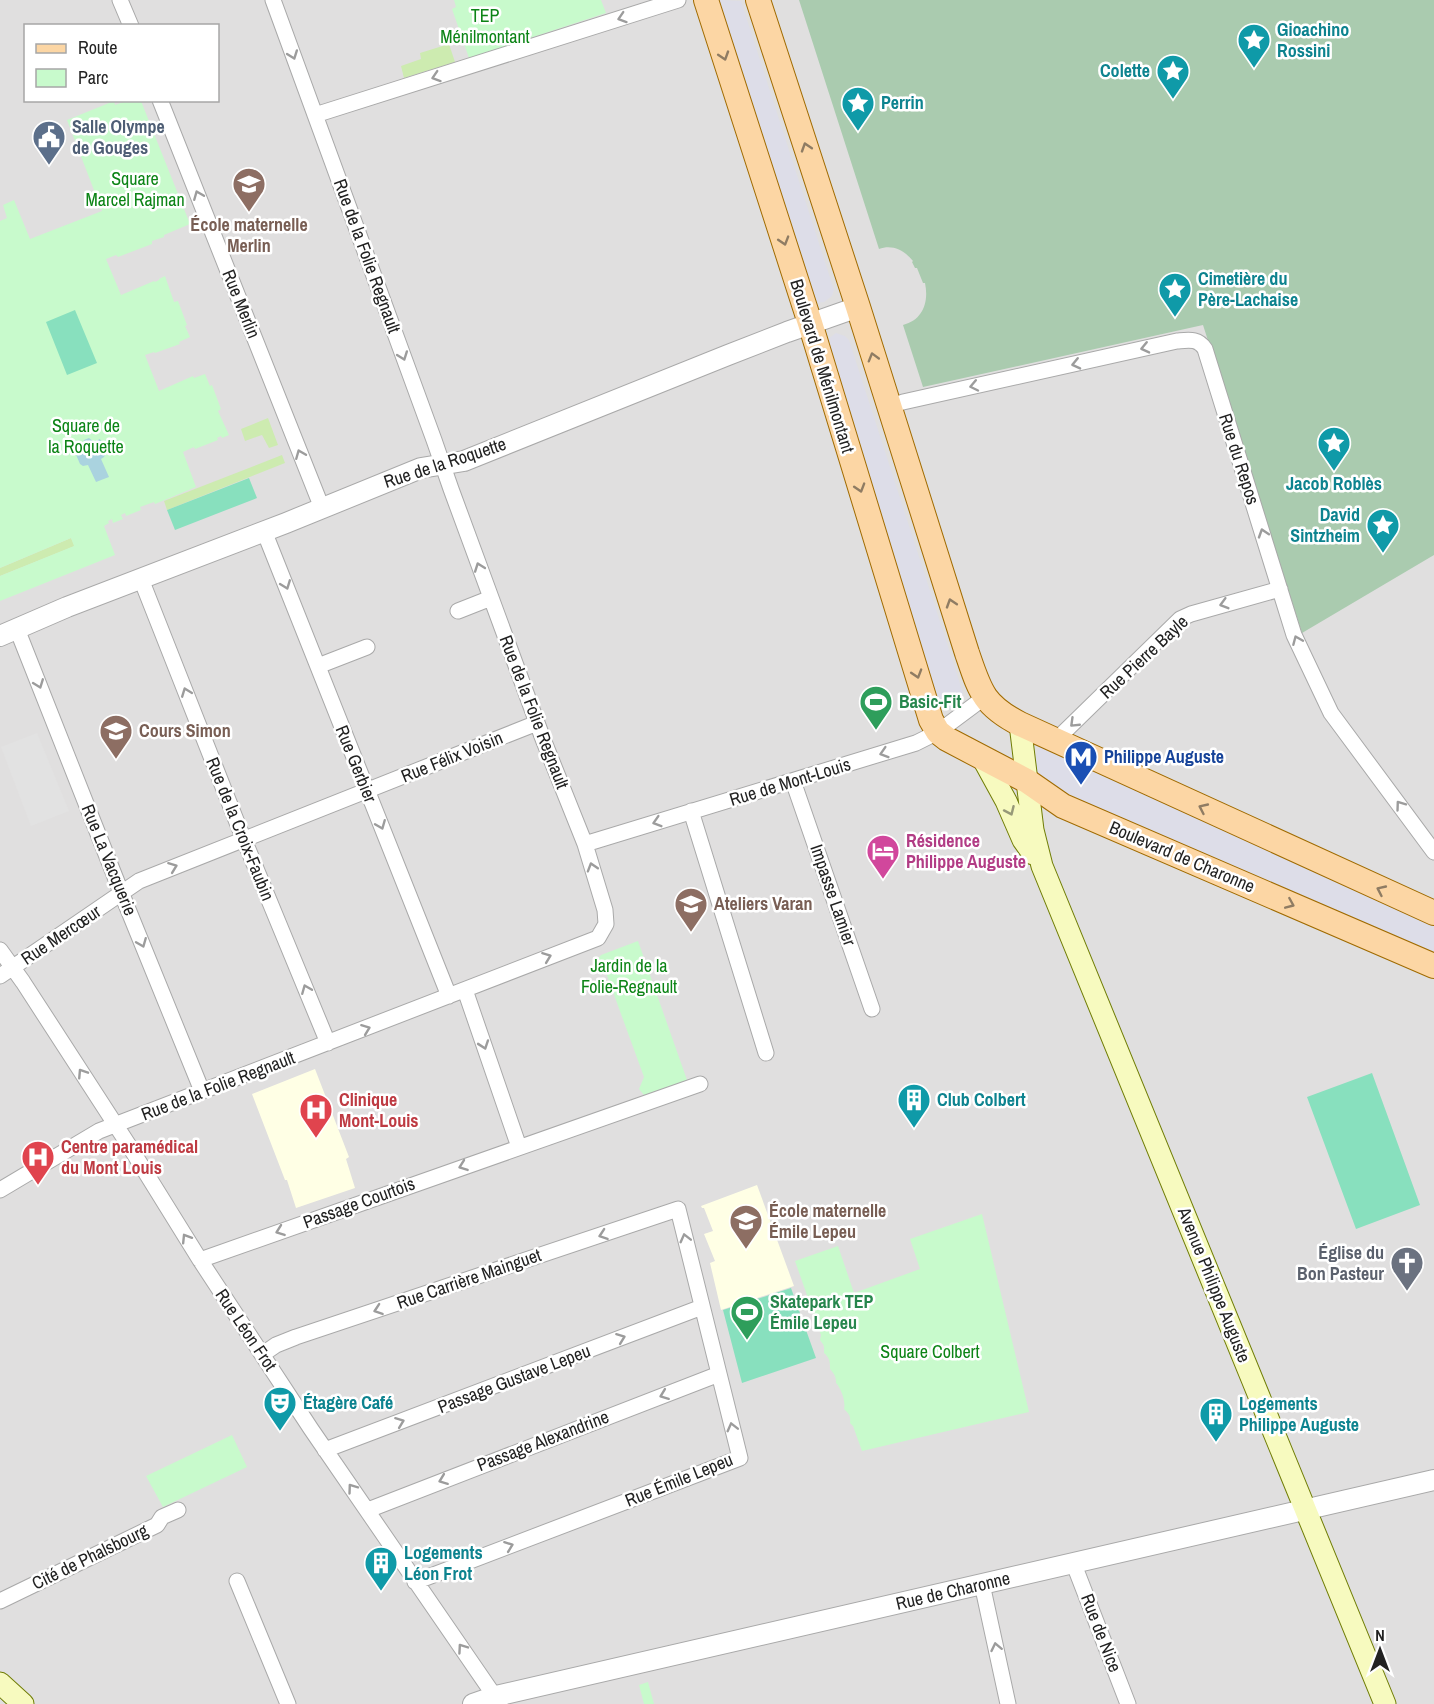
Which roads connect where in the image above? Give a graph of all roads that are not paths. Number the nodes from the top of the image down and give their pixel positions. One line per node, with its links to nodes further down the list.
1 (120, 0): 6 (street)
2 (273, 0): 8 (street, Rue de la Folie Regnault, one-way to 8)
3 (678, 0): 8 (street, one-way to 8)
4 (706, 0): 10 (main road, Boulevard de Ménilmontant, one-way to 10)
5 (758, 0): 9 (main road, one-way to 5)
6 (129, 24)
7 (161, 102): 13 (street, Rue Merlin, one-way to 7)
8 (315, 115): 12 (street, Rue de la Folie Regnault, one-way to 12)
9 (858, 307): 10 (street, Rue de la Roquette); 11 (main road, one-way to 9)
10 (810, 323): 12 (street, Rue de la Roquette); 25 (main road, Boulevard de Ménilmontant, one-way to 25)
11 (888, 407): 16 (street, Rue du Repos, one-way to 11); 22 (main road, one-way to 11)
12 (443, 464): 13 (street, Rue de la Roquette); 17 (street, Rue de la Folie Regnault, one-way to 12)
13 (322, 508): 14 (street, Rue de la Roquette)
14 (264, 531): 15 (street, Rue de la Roquette); 21 (street, Rue Gerbier, one-way to 21)
15 (141, 579): 19 (street, Rue de la Roquette); 32 (street, Rue de la Croix-Faubin, one-way to 15)
16 (1280, 588): 26 (street, Rue Pierre Bayle, one-way to 26); 34 (street, Rue du Repos, one-way to 16)
17 (491, 598): 18 (street); 23 (street, Rue de la Folie Regnault)
18 (458, 611)
19 (9, 633): 36 (street, Rue La Vacquerie, one-way to 36)
20 (367, 647): 21 (street)
21 (318, 666): 30 (street, Rue Gerbier)
22 (985, 698): 24 (main road); 25 (street, Rue de Mont-Louis)
23 (537, 723): 30 (street, Rue Félix Voisin); 33 (street, Rue de la Folie Regnault)
24 (1020, 724): 26 (main road); 28 (main road, Avenue Philippe Auguste)
25 (938, 732): 27 (main road, Boulevard de Charonne); 29 (street, Rue de Mont-Louis, one-way to 29)
26 (1056, 740): 37 (main road, one-way to 26)
27 (983, 759): 28 (main road, Boulevard de Charonne); 35 (main road, Avenue Philippe Auguste, one-way to 35)
28 (1027, 780): 35 (main road, Avenue Philippe Auguste); 39 (main road, Boulevard de Charonne, one-way to 39)
29 (793, 781): 31 (street, Rue de Mont-Louis); 43 (street, Impasse Lamier)
30 (367, 791): 32 (street, Rue Félix Voisin); 42 (street, Rue Gerbier, one-way to 42)
31 (691, 811): 33 (street, Rue de Mont-Louis, one-way to 33); 45 (street)
32 (244, 840): 36 (street, Rue Mercœur, one-way to 32); 44 (street, Rue de la Croix-Faubin, one-way to 32)
33 (585, 844): 41 (street, Rue de la Folie Regnault, one-way to 33)
34 (1434, 852)
35 (1042, 866): 58 (main road, Avenue Philippe Auguste)
36 (121, 892): 40 (street, Rue Mercœur); 47 (street, Rue La Vacquerie, one-way to 47)
37 (1433, 911)
38 (0, 950): 40 (street, Rue Léon Frot)
39 (1434, 966)
40 (6, 972): 48 (street, Rue Léon Frot, one-way to 40)
41 (465, 990): 42 (street, Rue de la Folie Regnault); 49 (street, one-way to 49)
42 (449, 996): 44 (street, Rue de la Folie Regnault, one-way to 42)
43 (872, 1009)
44 (328, 1043): 47 (street, Rue de la Folie Regnault)
45 (766, 1053)
46 (700, 1084): 49 (street, Passage Courtois)
47 (202, 1091): 48 (street, Rue de la Folie Regnault)
48 (116, 1125): 50 (street, Rue de la Folie Regnault); 52 (street, Rue Léon Frot, one-way to 48)
49 (519, 1147): 52 (street, Passage Courtois, one-way to 52)
50 (0, 1190)
51 (678, 1209): 53 (street, Rue Émile Lepeu, one-way to 51); 54 (street, Rue Carrière Mainguet, one-way to 54)
52 (200, 1260): 54 (street, Rue Léon Frot)
53 (702, 1307): 55 (street, Rue Émile Lepeu); 56 (street, Passage Gustave Lepeu, one-way to 53)
54 (263, 1354): 56 (street, Rue Léon Frot)
55 (718, 1374): 60 (street, Passage Alexandrine, one-way to 60); 63 (street, Rue Émile Lepeu, one-way to 55)
56 (325, 1450): 60 (street, Rue Léon Frot, one-way to 56)
57 (1434, 1480): 58 (street, Rue de Charonne)
58 (1305, 1509): 61 (street, Rue de Charonne); 73 (main road, Avenue Philippe Auguste)
59 (178, 1510): 65 (street, Cité de Phalsbourg)
60 (368, 1510): 63 (street, Rue Léon Frot)
61 (1073, 1562): 64 (street, Rue de Charonne); 72 (street, Rue de Nice)
62 (237, 1581): 69 (street)
63 (415, 1582): 67 (street, Rue Léon Frot, one-way to 63)
64 (982, 1584): 67 (street, Rue de Charonne); 71 (street, one-way to 64)
65 (0, 1601)
66 (0, 1683): 68 (main road)
67 (498, 1700): 70 (street, Rue de Charonne)
68 (24, 1704)
69 (288, 1704)
70 (473, 1704)
71 (1008, 1704)
72 (1128, 1704)
73 (1385, 1704)

